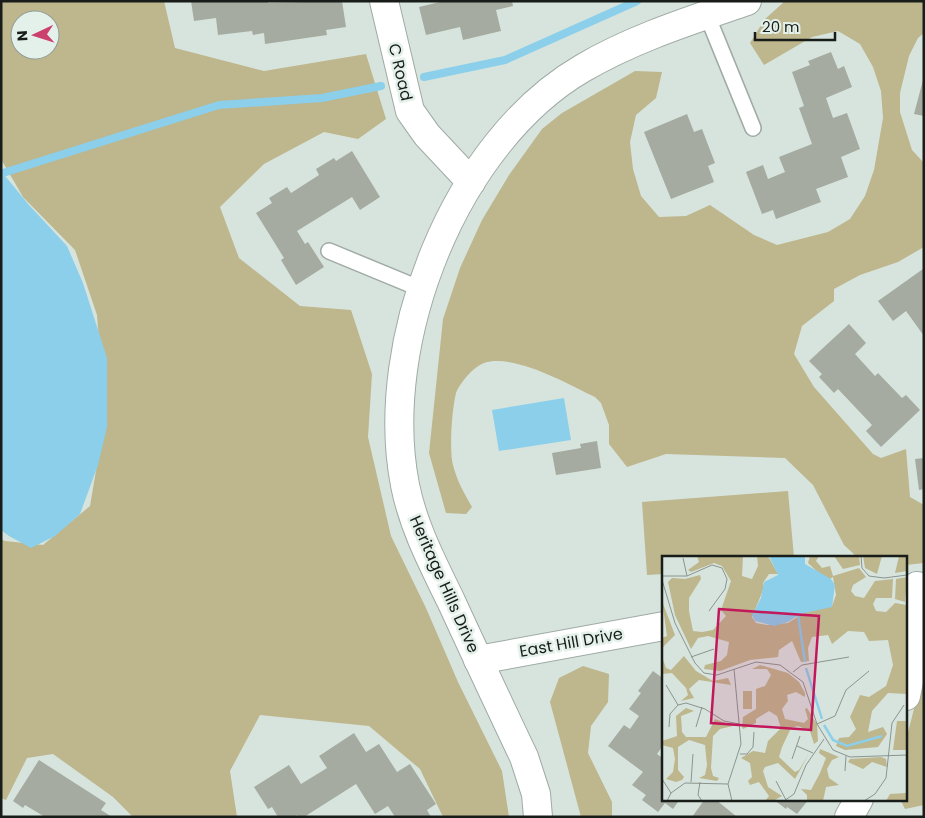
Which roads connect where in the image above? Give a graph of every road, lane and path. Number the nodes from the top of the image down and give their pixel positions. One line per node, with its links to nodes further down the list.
1 (384, 1): 5 (street, C Road)
2 (747, 1): 3 (street, Heritage Hills Drive)
3 (707, 15): 4 (lane); 5 (street, Heritage Hills Drive)
4 (753, 128)
5 (470, 182): 7 (street, Heritage Hills Drive)
6 (329, 251): 7 (lane)
7 (421, 289): 10 (street, Heritage Hills Drive)
8 (916, 587): 11 (street)
9 (662, 626): 10 (street, East Hill Drive)
10 (478, 660): 13 (street, Heritage Hills Drive)
11 (908, 686)
12 (858, 800): 14 (street)
13 (538, 817)
14 (849, 817)

